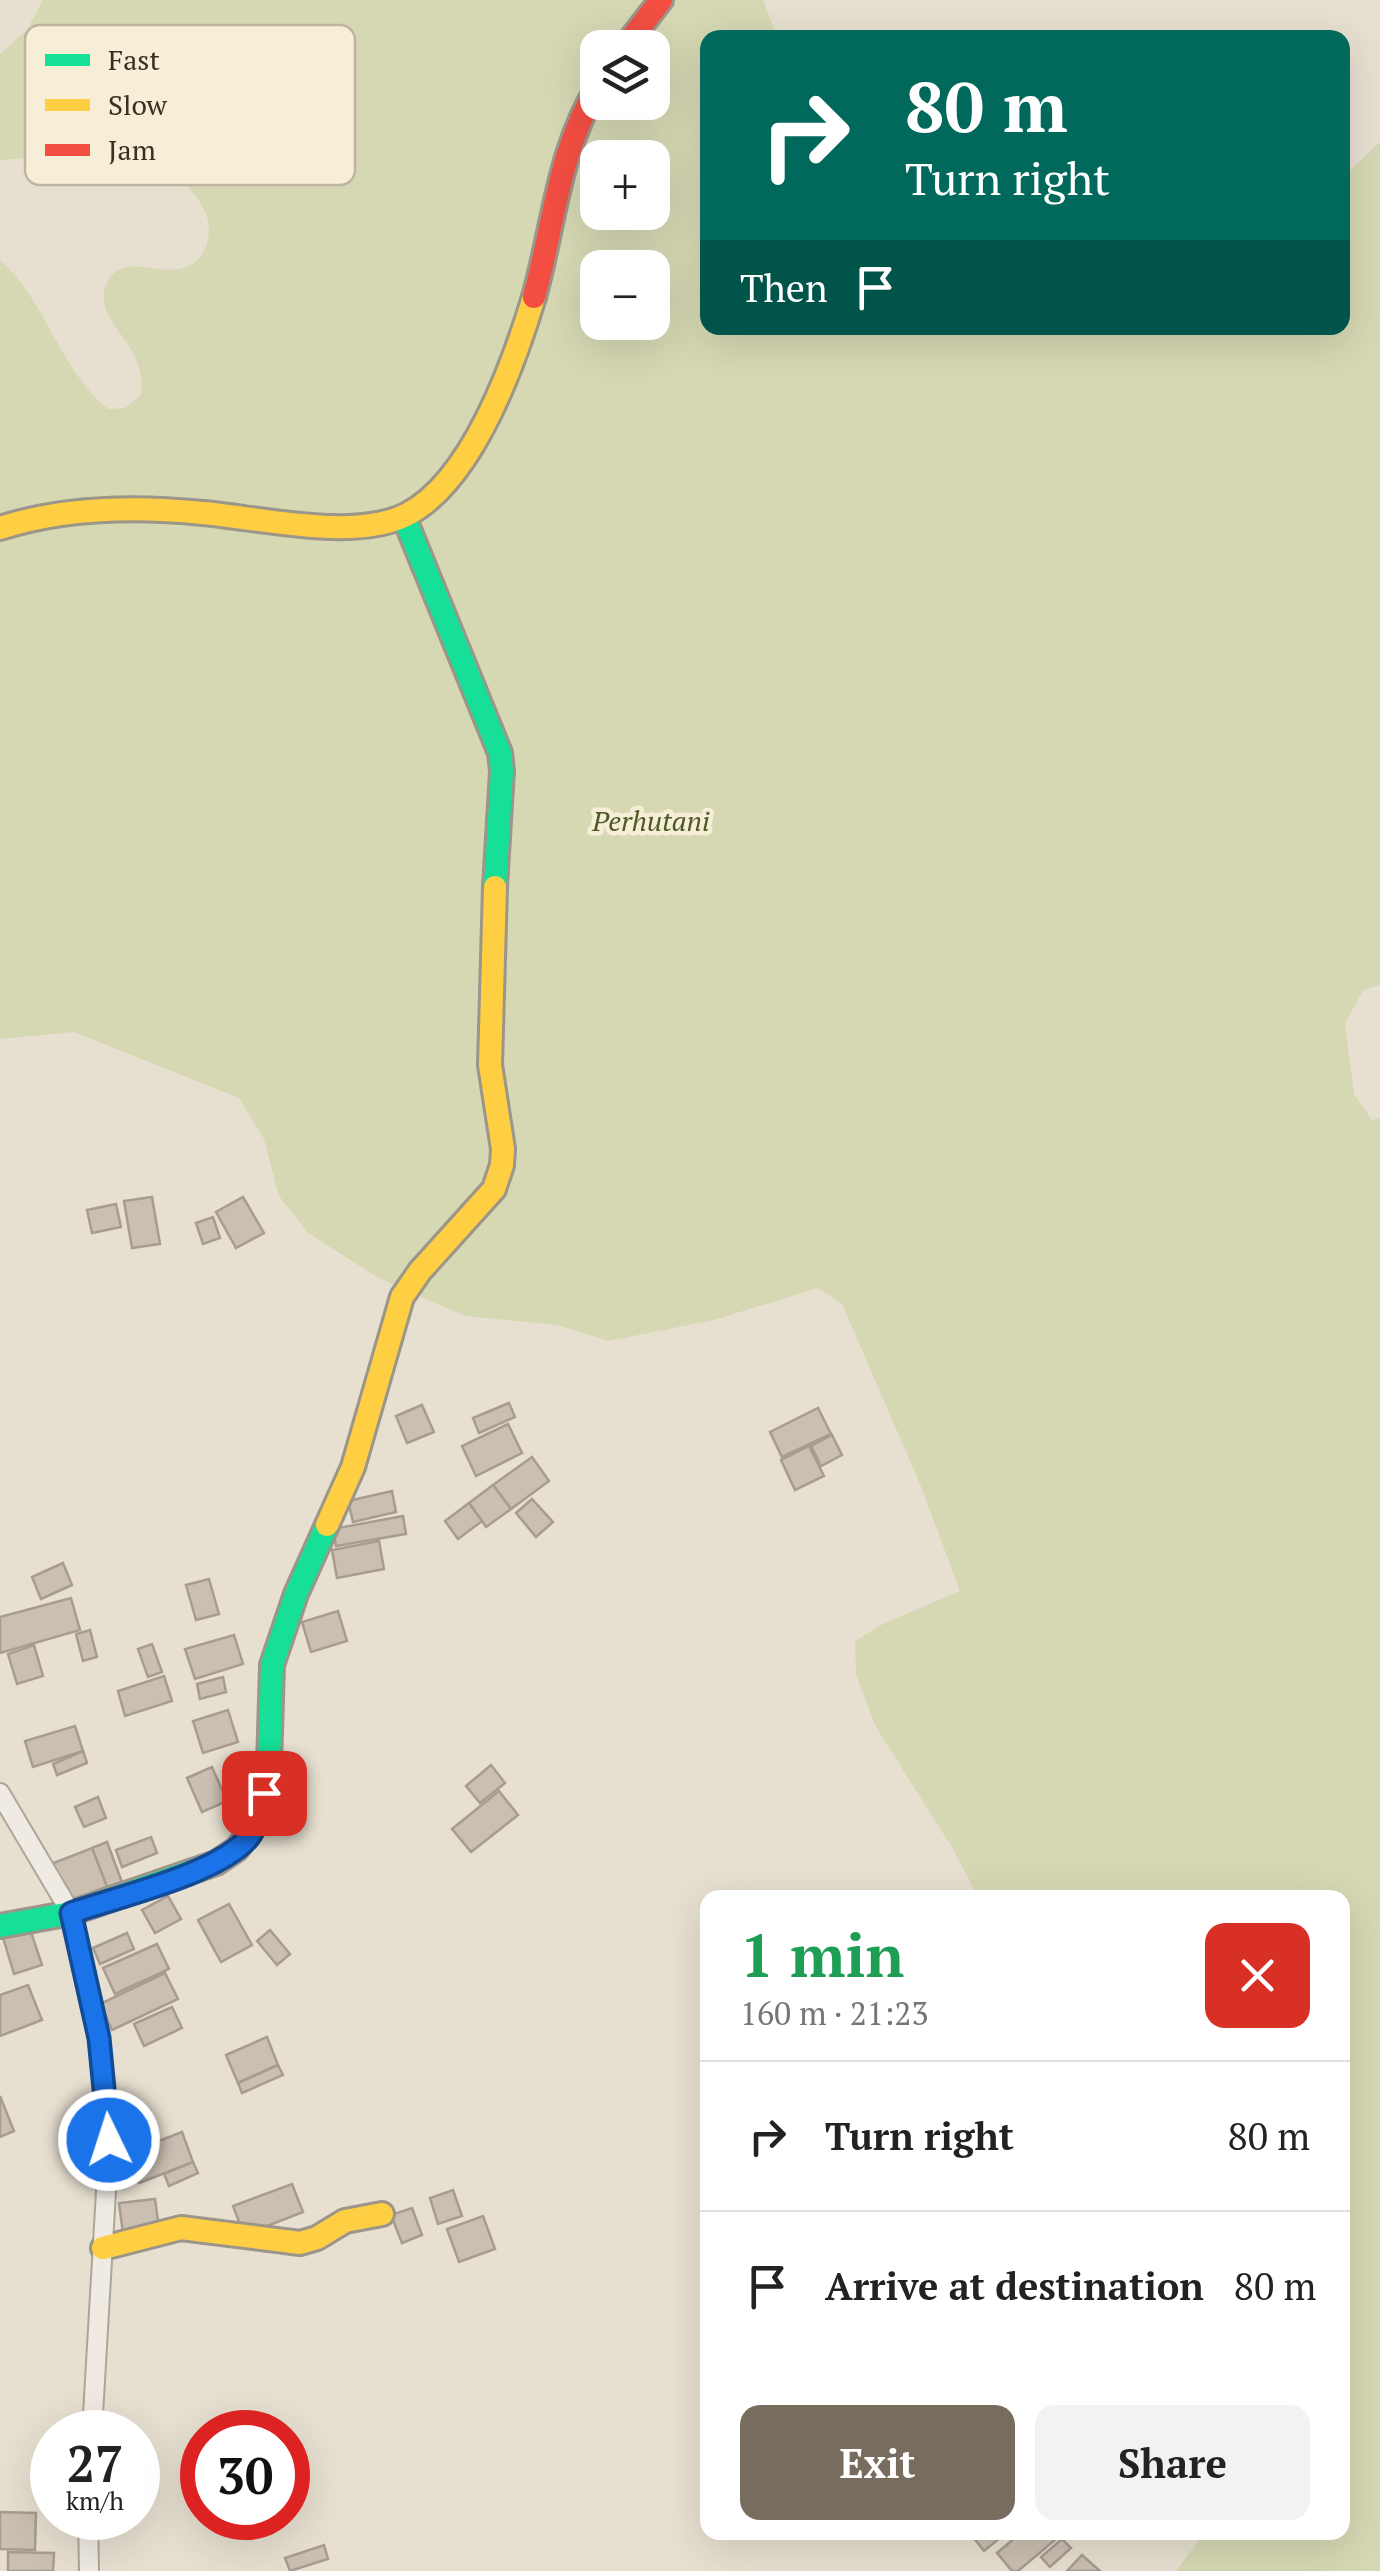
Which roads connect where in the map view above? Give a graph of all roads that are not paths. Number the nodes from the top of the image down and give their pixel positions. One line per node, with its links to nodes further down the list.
1 (661, 0): 2 (street)
2 (638, 30)
3 (580, 112): 4 (street)
4 (404, 517): 5 (street); 7 (street)
5 (0, 528)
6 (0, 1793): 7 (street)
7 (71, 1913): 8 (street); 10 (street)
8 (0, 1926)
9 (382, 2214): 10 (street)
10 (104, 2248): 11 (street)
11 (93, 2410)
12 (88, 2540): 13 (street)
13 (89, 2571)

